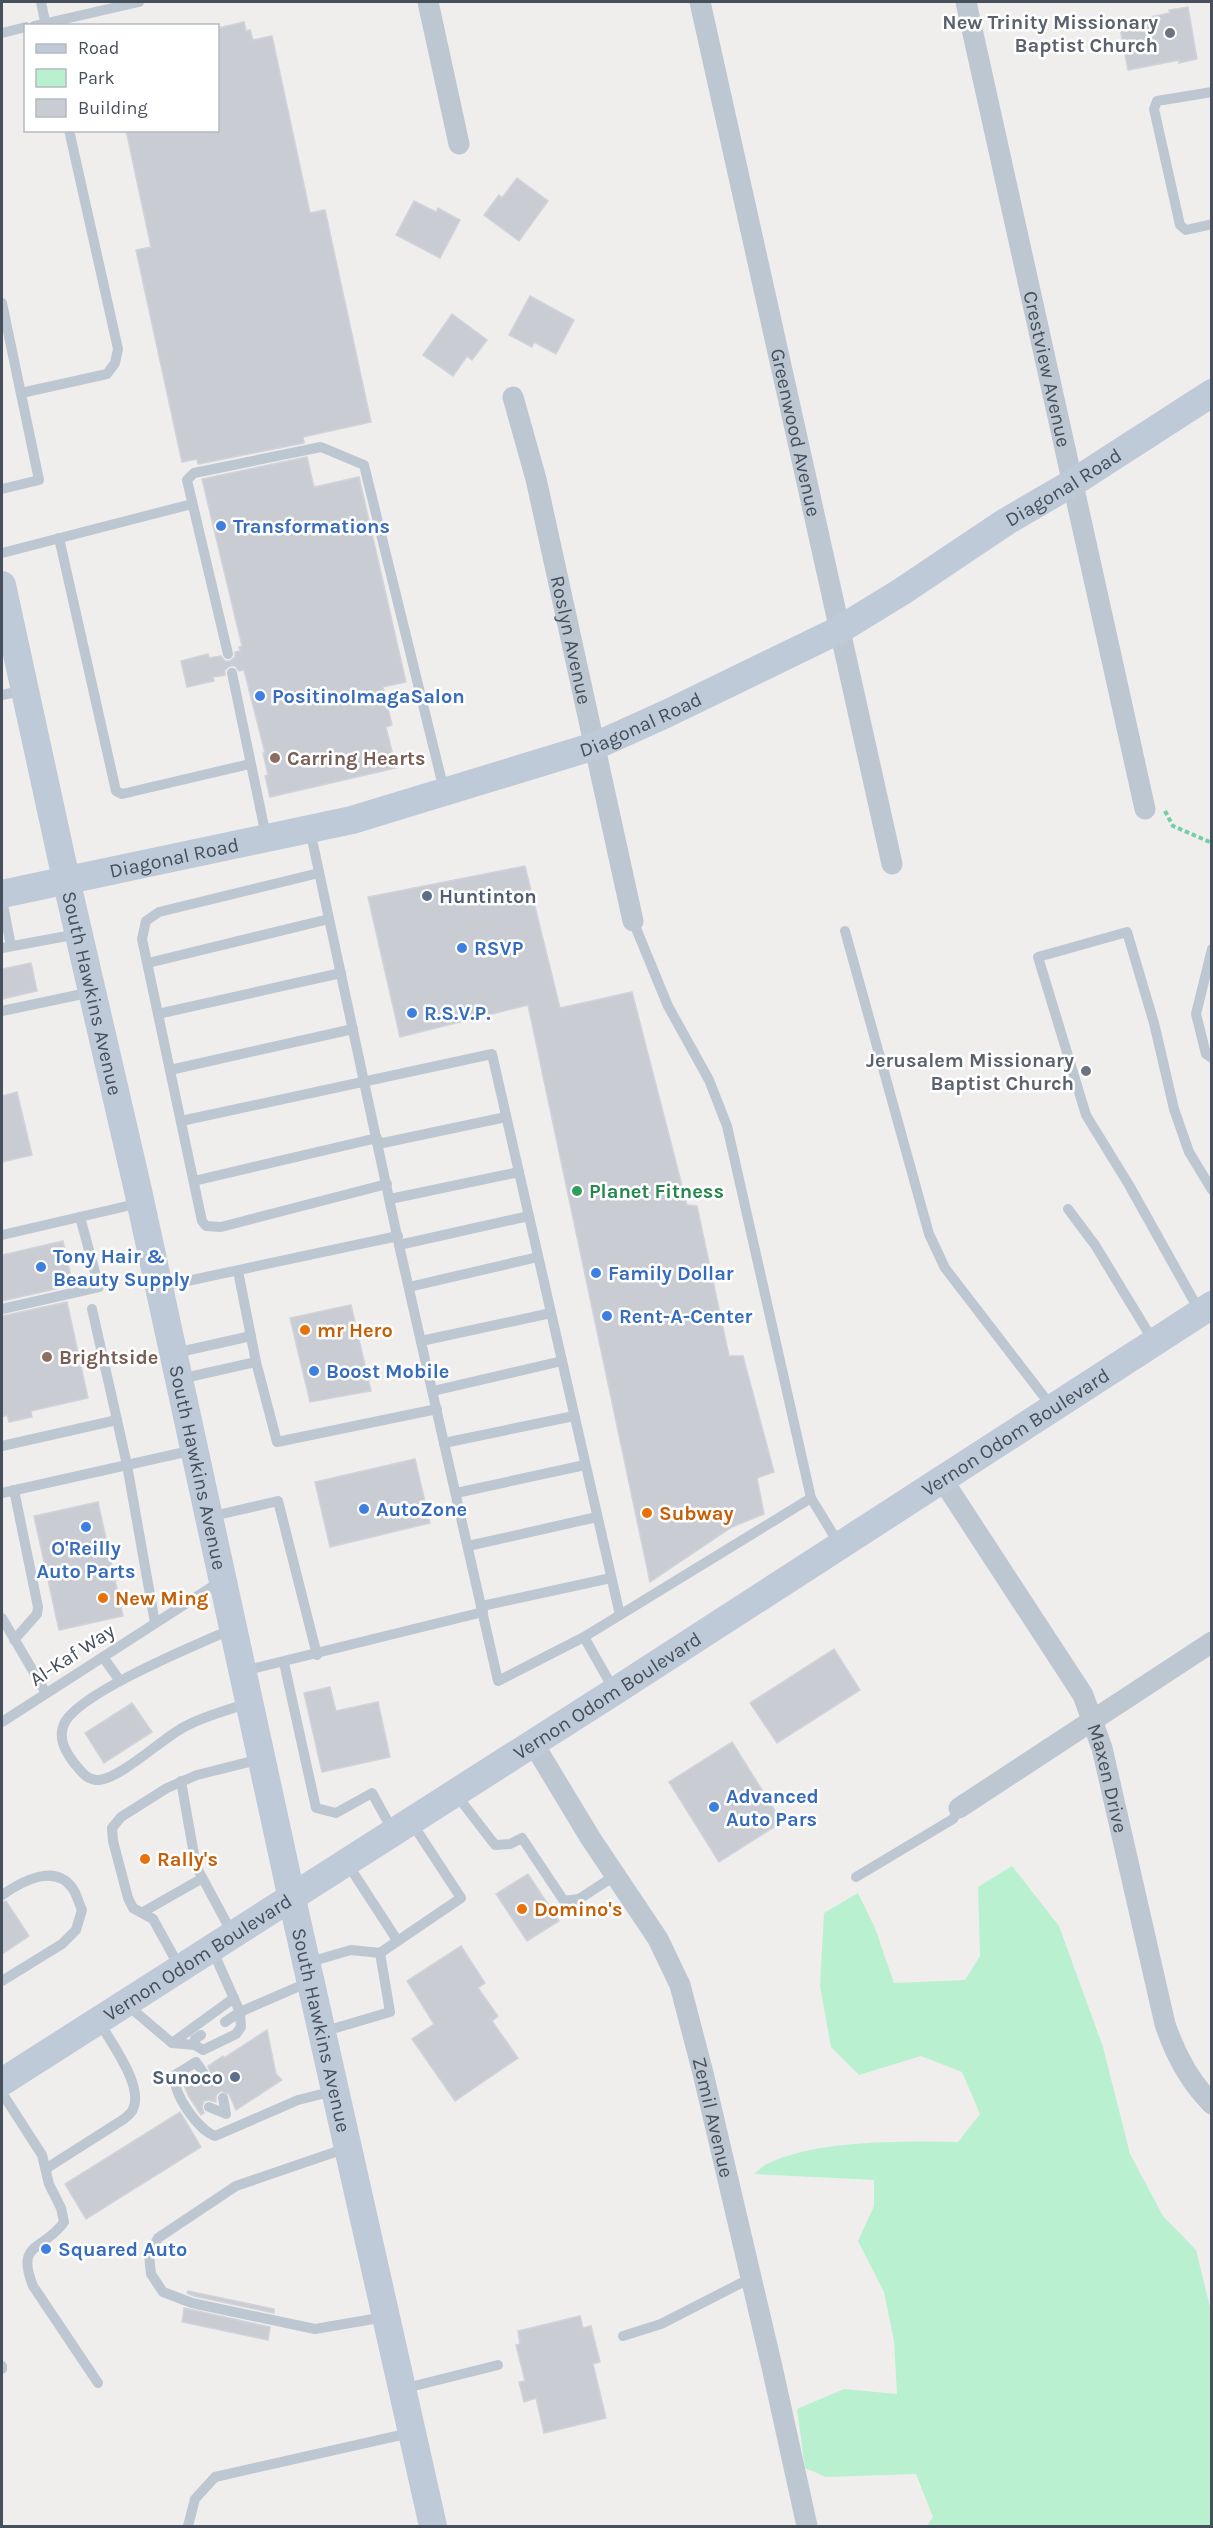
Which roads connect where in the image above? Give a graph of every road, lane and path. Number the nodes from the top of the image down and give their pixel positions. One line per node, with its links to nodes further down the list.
1 (41, 2): 6 (lane)
2 (139, 2): 6 (lane)
3 (428, 2): 11 (street)
4 (700, 2): 23 (street, Greenwood Avenue)
5 (966, 2): 17 (street, Crestview Avenue)
6 (46, 24)
7 (24, 28): 8 (lane)
8 (2, 33)
9 (1212, 92): 12 (lane)
10 (69, 132): 14 (lane)
11 (459, 144)
12 (1212, 224)
13 (2, 303): 14 (lane)
14 (21, 393): 18 (lane)
15 (1212, 393): 17 (street, Diagonal Road)
16 (513, 397): 27 (street, Roslyn Avenue)
17 (1074, 482): 23 (street, Diagonal Road); 30 (street, Crestview Avenue)
18 (2, 489)
19 (192, 504): 20 (lane); 24 (lane); 29 (lane)
20 (59, 538): 21 (lane); 28 (lane)
21 (2, 553)
22 (2, 585): 26 (street, South Hawkins Avenue)
23 (839, 630): 27 (street, Diagonal Road); 34 (street, Greenwood Avenue)
24 (228, 654)
25 (232, 673): 28 (lane)
26 (13, 693): 36 (street, South Hawkins Avenue)
27 (595, 746): 29 (street, Diagonal Road); 40 (street, Roslyn Avenue)
28 (250, 764): 32 (lane)
29 (444, 792): 31 (street, Diagonal Road)
30 (1153, 807): 33 (path)
31 (310, 829): 32 (street, Diagonal Road); 35 (lane)
32 (267, 839): 36 (street, Diagonal Road)
33 (1212, 843)
34 (892, 864)
35 (319, 873): 39 (lane); 45 (lane)
36 (66, 879): 37 (street, Diagonal Road); 42 (street, South Hawkins Avenue)
37 (2, 894)
38 (2, 900): 43 (lane)
39 (329, 919): 45 (lane); 46 (lane)
40 (633, 921): 96 (lane)
41 (845, 931): 83 (lane)
42 (79, 934): 43 (lane); 47 (street, South Hawkins Avenue)
43 (6, 947)
44 (1212, 949): 51 (lane)
45 (148, 963): 49 (lane)
46 (341, 973): 49 (lane); 50 (lane)
47 (92, 992): 48 (lane); 62 (street, South Hawkins Avenue)
48 (2, 1011)
49 (158, 1014): 52 (lane)
50 (353, 1029): 52 (lane); 53 (lane)
51 (1212, 1058)
52 (170, 1070): 55 (lane)
53 (364, 1082): 54 (lane); 55 (lane); 56 (lane)
54 (506, 1117): 56 (lane); 57 (lane)
55 (181, 1122): 58 (lane)
56 (377, 1141): 58 (lane); 59 (lane)
57 (519, 1172): 61 (lane); 64 (lane)
58 (194, 1180): 59 (lane)
59 (387, 1184): 61 (lane)
60 (1212, 1190): 72 (lane)
61 (390, 1199): 67 (lane)
62 (141, 1203): 65 (lane); 71 (street, South Hawkins Avenue)
63 (1068, 1209): 78 (lane)
64 (529, 1216): 67 (lane); 68 (lane)
65 (80, 1217): 66 (lane); 73 (lane)
66 (2, 1235)
67 (399, 1240): 69 (lane); 70 (lane)
68 (538, 1257): 70 (lane); 75 (lane)
69 (238, 1271): 71 (lane); 76 (lane)
70 (409, 1287): 77 (lane)
71 (159, 1288): 81 (street, South Hawkins Avenue)
72 (1206, 1308): 78 (street, Vernon Odom Boulevard)
73 (2, 1309)
74 (92, 1309): 86 (lane)
75 (551, 1313): 77 (lane); 79 (lane)
76 (251, 1336): 80 (lane); 81 (lane)
77 (422, 1341): 82 (lane)
78 (1154, 1342): 83 (street, Vernon Odom Boulevard)
79 (562, 1361): 82 (lane); 85 (lane)
80 (256, 1362): 81 (lane); 84 (lane)
81 (176, 1366): 89 (street, South Hawkins Avenue)
82 (433, 1391): 84 (lane)
83 (1052, 1408): 92 (street, Vernon Odom Boulevard)
84 (437, 1409): 87 (lane)
85 (574, 1416): 87 (lane); 91 (lane)
86 (117, 1420): 88 (lane); 90 (lane)
87 (444, 1443): 95 (lane)
88 (2, 1446)
89 (194, 1450): 90 (lane); 97 (street, South Hawkins Avenue)
90 (127, 1465): 93 (lane); 106 (lane)
91 (585, 1465): 95 (lane); 98 (lane)
92 (942, 1479): 99 (street, Vernon Odom Boulevard); 119 (street, Maxen Drive)
93 (14, 1490): 94 (lane); 109 (lane)
94 (2, 1493)
95 (456, 1493): 100 (lane)
96 (811, 1498): 99 (lane); 104 (lane)
97 (209, 1517): 102 (street, South Hawkins Avenue); 111 (lane)
98 (597, 1517): 100 (lane); 101 (lane)
99 (839, 1545): 116 (street, Vernon Odom Boulevard)
100 (468, 1546): 103 (lane)
101 (611, 1578): 103 (lane); 104 (lane)
102 (222, 1580): 106 (lane, Al-Kaf Way); 107 (street, South Hawkins Avenue)
103 (482, 1609): 108 (lane); 111 (lane)
104 (620, 1615): 108 (lane)
105 (2, 1618): 109 (lane)
106 (155, 1623): 112 (lane, Al-Kaf Way)
107 (233, 1628): 114 (street, South Hawkins Avenue); 115 (lane)
108 (584, 1637): 116 (lane)
109 (14, 1640): 117 (lane)
110 (1212, 1642): 119 (street)
111 (317, 1654): 113 (lane)
112 (103, 1657): 115 (lane); 117 (lane, Al-Kaf Way)
113 (284, 1663): 114 (lane); 126 (lane)
114 (243, 1671): 118 (street, South Hawkins Avenue)
115 (120, 1681): 118 (lane)
116 (615, 1691): 121 (street, Vernon Odom Boulevard)
117 (46, 1694): 120 (lane, Al-Kaf Way)
118 (249, 1703): 122 (street, South Hawkins Avenue)
119 (1093, 1718): 125 (street); 154 (street, Maxen Drive)
120 (2, 1722)
121 (533, 1743): 124 (street, Vernon Odom Boulevard); 128 (street, Zemil Avenue)
122 (261, 1759): 123 (lane); 132 (street, South Hawkins Avenue)
123 (182, 1781): 130 (lane); 133 (lane)
124 (455, 1793): 126 (street, Vernon Odom Boulevard); 128 (lane)
125 (959, 1808): 129 (lane)
126 (402, 1827): 127 (street, Vernon Odom Boulevard); 134 (lane)
127 (347, 1863): 132 (street, Vernon Odom Boulevard); 134 (lane)
128 (616, 1875): 160 (street, Zemil Avenue)
129 (856, 1877)
130 (201, 1879): 133 (lane); 135 (lane)
131 (2, 1895): 139 (lane)
132 (292, 1899): 135 (street, Vernon Odom Boulevard); 138 (street, South Hawkins Avenue)
133 (143, 1912): 137 (lane)
134 (397, 1940): 136 (lane)
135 (222, 1942): 137 (street, Vernon Odom Boulevard); 140 (lane)
136 (380, 1953): 138 (lane); 145 (lane)
137 (180, 1969): 141 (street, Vernon Odom Boulevard)
138 (308, 1972): 142 (lane); 145 (street, South Hawkins Avenue)
139 (2, 1981)
140 (234, 1998): 142 (lane); 146 (lane)
141 (126, 2004): 143 (street, Vernon Odom Boulevard); 146 (lane)
142 (241, 2016): 144 (lane); 146 (lane)
143 (99, 2020): 150 (street, Vernon Odom Boulevard); 159 (lane)
144 (227, 2024)
145 (322, 2032): 151 (street, South Hawkins Avenue)
146 (177, 2044): 147 (lane)
147 (186, 2068): 148 (lane); 149 (lane); 157 (lane)
148 (203, 2072)
149 (189, 2080)
150 (2, 2082)
151 (335, 2090): 157 (lane); 158 (street, South Hawkins Avenue)
152 (2, 2093): 159 (lane)
153 (223, 2098): 156 (lane)
154 (1212, 2104)
155 (208, 2107): 156 (lane)
156 (226, 2114): 157 (lane)
157 (235, 2128)
158 (348, 2148): 161 (street, South Hawkins Avenue); 161 (lane)
159 (47, 2168): 164 (lane)
160 (751, 2278): 162 (lane); 169 (street, Zemil Avenue)
161 (386, 2317): 165 (street, South Hawkins Avenue)
162 (623, 2336)
163 (498, 2365): 165 (lane)
164 (98, 2383)
165 (402, 2389): 166 (street, South Hawkins Avenue)
166 (411, 2432): 167 (lane); 168 (street, South Hawkins Avenue)
167 (188, 2526)
168 (433, 2526)
169 (807, 2526)

